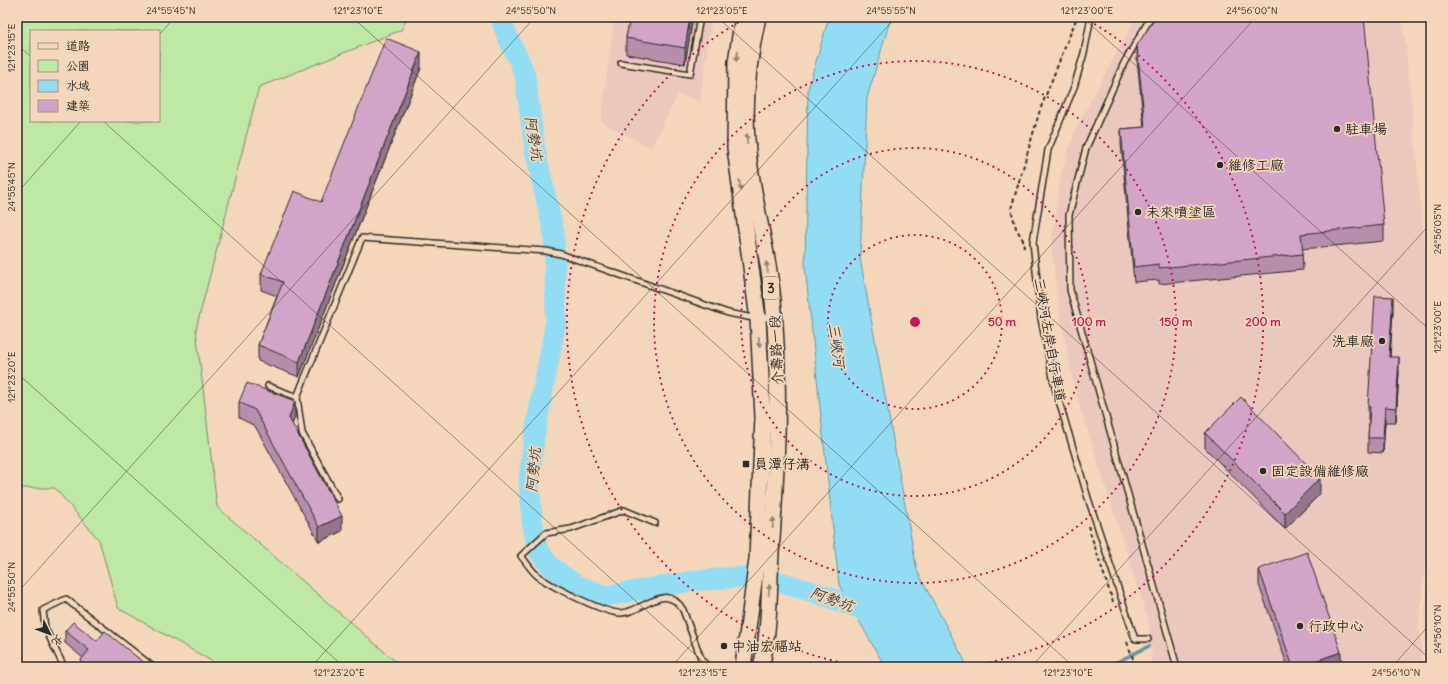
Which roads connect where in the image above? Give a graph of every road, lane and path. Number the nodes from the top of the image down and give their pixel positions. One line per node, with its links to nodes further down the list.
1 (700, 17): 7 (lane)
2 (743, 17): 10 (main road, 介壽路一段 / 3, one-way to 10)
3 (758, 17): 9 (main road, 介壽路一段 / 3, one-way to 3)
4 (1077, 17): 8 (path)
5 (1091, 17): 19 (lane)
6 (1151, 17): 26 (lane)
7 (621, 63)
8 (1025, 254)
9 (774, 317): 10 (lane); 16 (main road, 介壽路一段 / 3, one-way to 9)
10 (758, 318): 12 (lane); 16 (main road, 介壽路一段 / 3, one-way to 16)
11 (268, 386): 12 (lane)
12 (297, 397): 13 (lane)
13 (338, 499)
14 (1085, 519): 17 (path)
15 (655, 523): 24 (lane)
16 (764, 560): 20 (main road, 介壽路一段 / 3, one-way to 16); 21 (main road, 介壽路一段 / 3)
17 (1114, 607)
18 (1124, 636): 25 (path)
19 (1148, 638)
20 (762, 664)
21 (743, 665)
22 (64, 667): 23 (lane)
23 (153, 667)
24 (709, 667)
25 (1136, 667)
26 (1177, 667)

